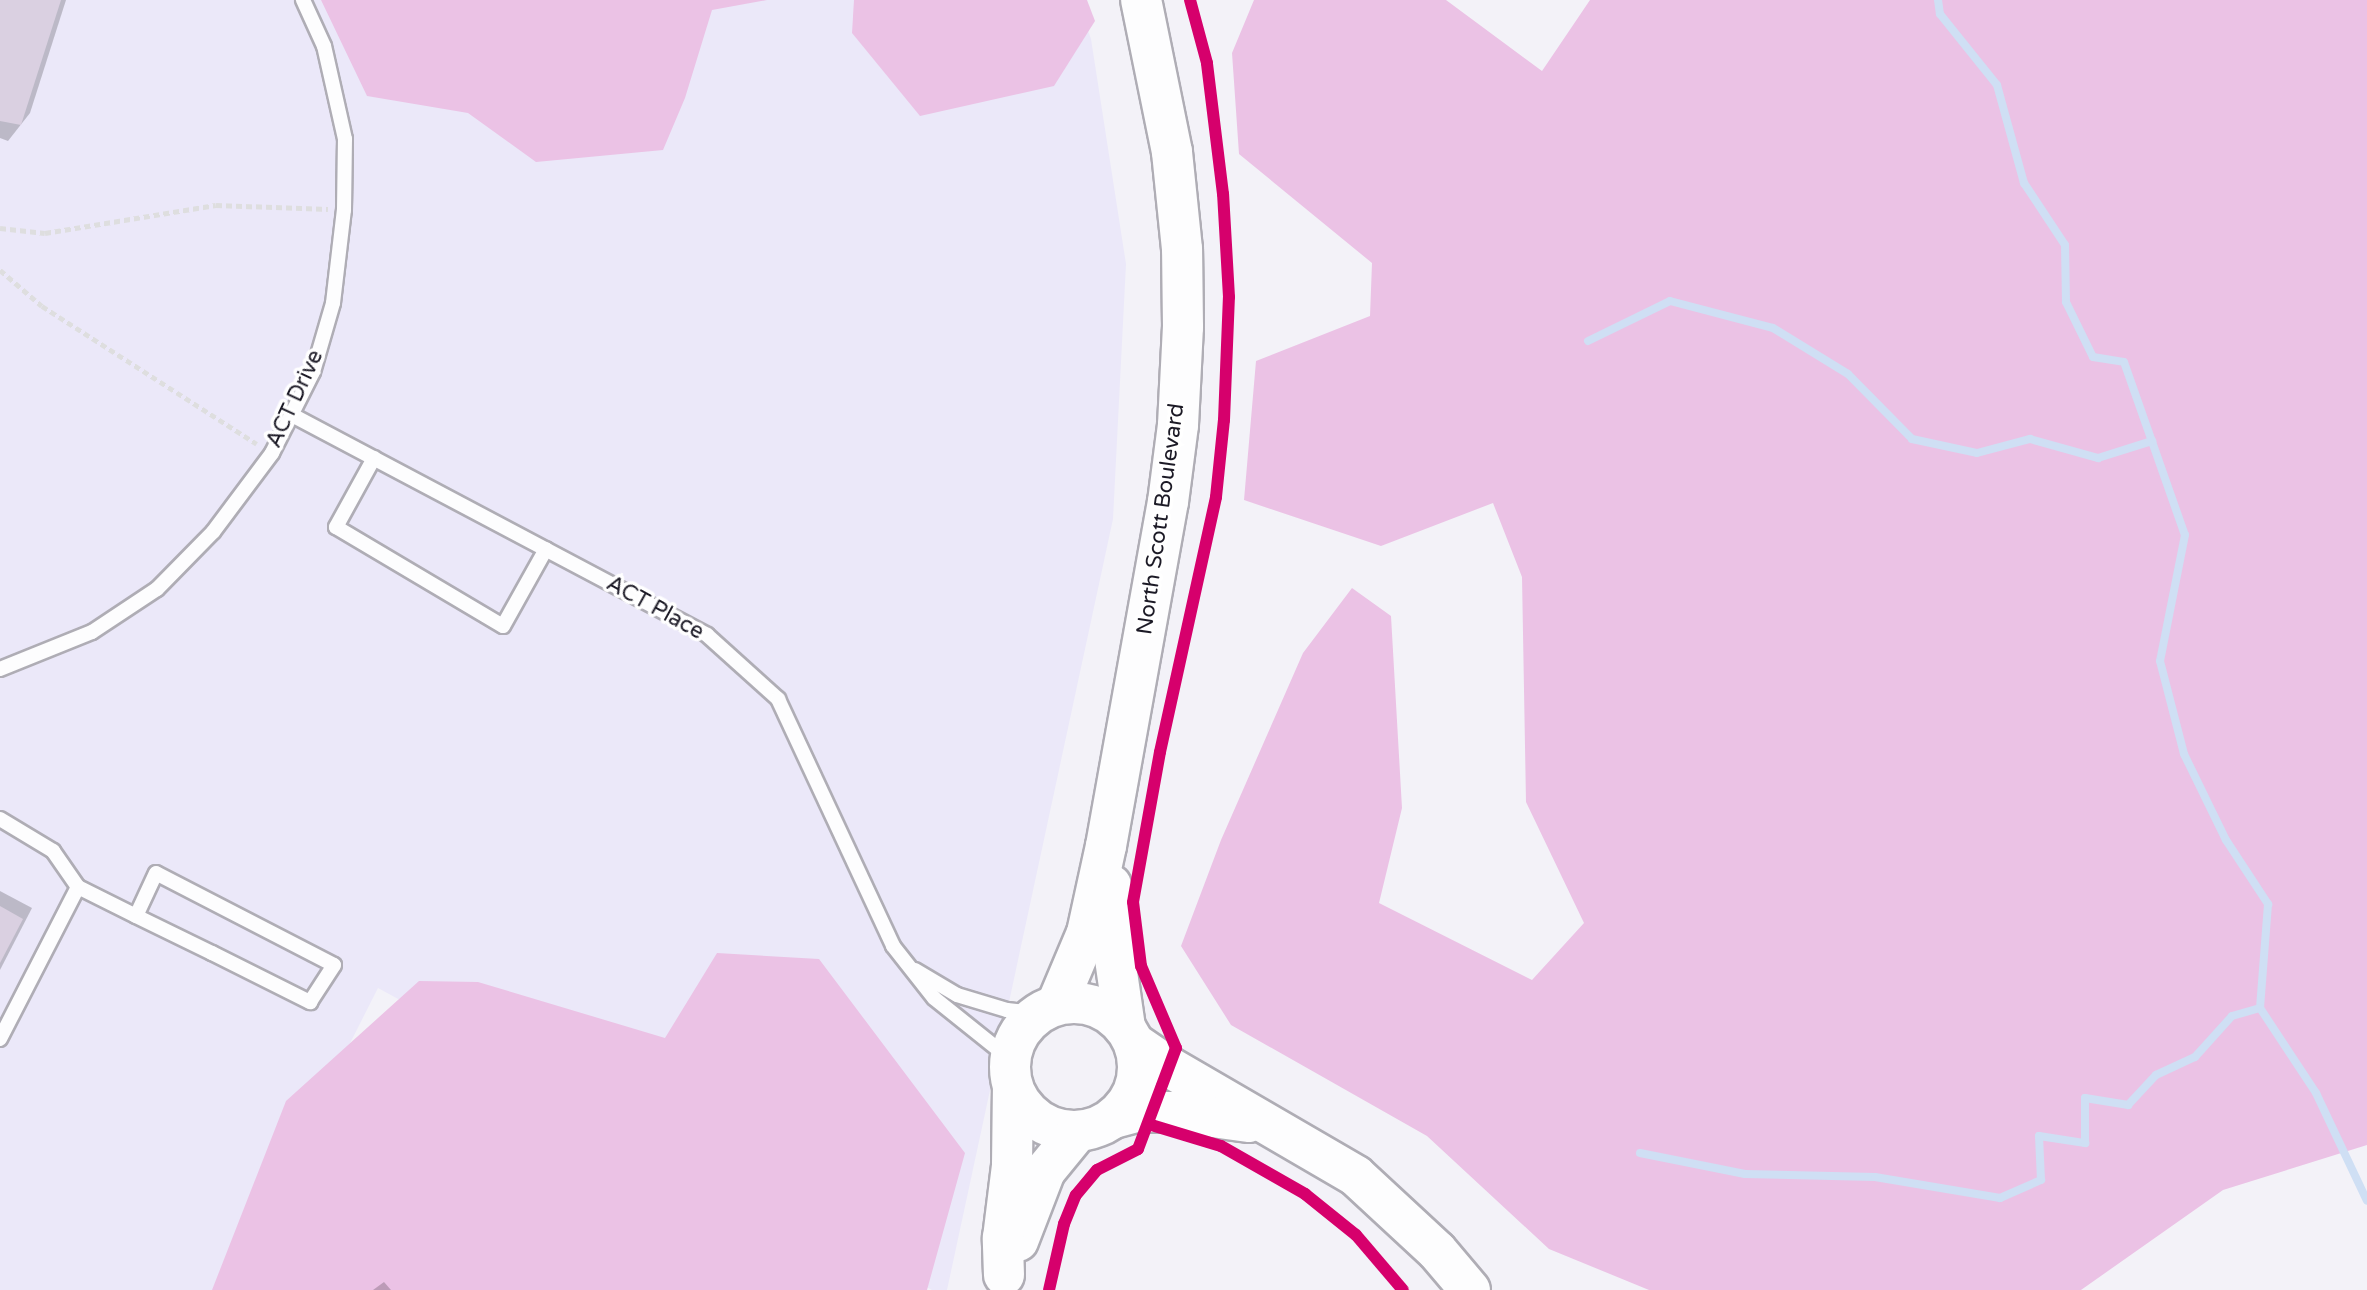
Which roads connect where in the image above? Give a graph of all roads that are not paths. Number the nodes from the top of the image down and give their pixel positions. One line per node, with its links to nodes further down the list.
1 (303, 0): 3 (lane, ACT Drive)
2 (1141, 0): 8 (main road, North Scott Boulevard)
3 (292, 415): 4 (lane, ACT Place); 6 (lane, ACT Drive)
4 (374, 458): 5 (lane, ACT Place); 5 (lane)
5 (546, 549): 11 (lane, ACT Place)
6 (0, 669)
7 (0, 819): 9 (lane)
8 (1106, 846): 12 (main road, North Scott Boulevard); 13 (main road, North Scott Boulevard)
9 (78, 887): 10 (lane); 14 (lane)
10 (136, 916): 10 (lane)
11 (915, 970): 12 (lane, ACT Place); 15 (lane, ACT Place)
12 (1047, 1008): 13 (main road); 15 (main road)
13 (1129, 1035): 16 (main road); 18 (main road)
14 (0, 1039)
15 (1012, 1077): 17 (main road); 19 (main road)
16 (1114, 1118): 17 (main road); 18 (main road)
17 (1077, 1132): 19 (main road)
18 (1287, 1133): 20 (main road)
19 (1002, 1282)
20 (1470, 1290)

